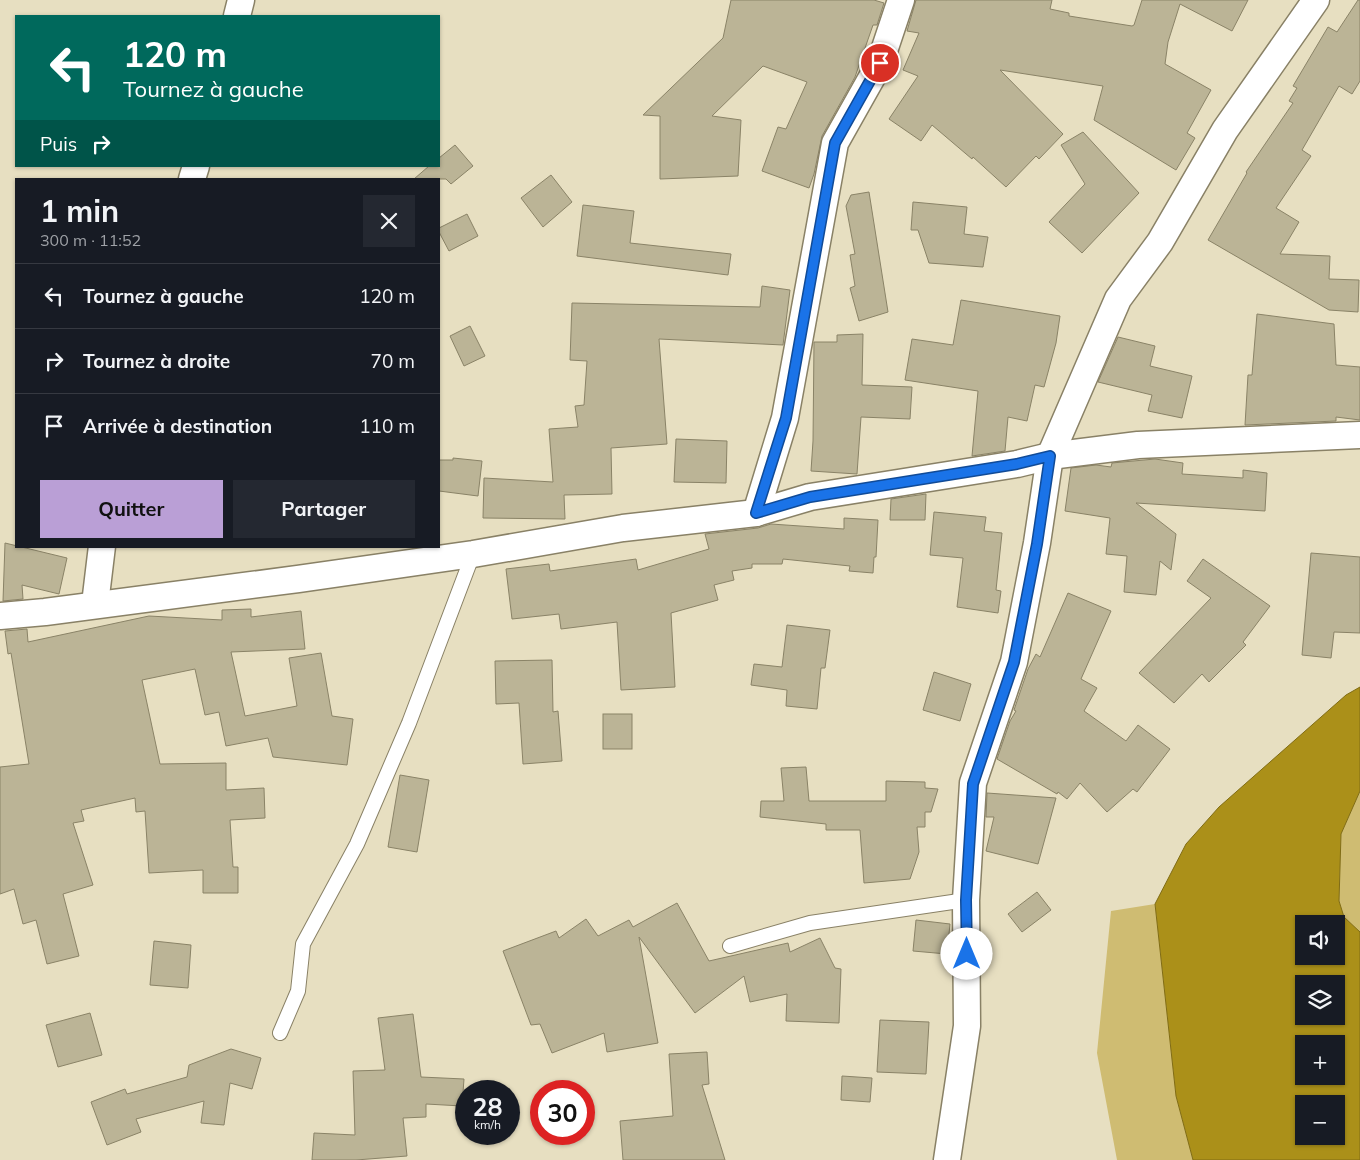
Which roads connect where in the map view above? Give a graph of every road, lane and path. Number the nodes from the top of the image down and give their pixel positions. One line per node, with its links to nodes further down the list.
1 (241, 0): 4 (street)
2 (902, 0): 7 (street)
3 (1316, 0): 6 (street)
4 (237, 15)
5 (1360, 435): 6 (street)
6 (1050, 456): 7 (street); 12 (street)
7 (756, 513): 9 (street)
8 (102, 548): 10 (street)
9 (473, 554): 10 (street); 14 (lane)
10 (95, 604): 11 (street)
11 (0, 616)
12 (966, 900): 13 (lane); 15 (street)
13 (730, 946)
14 (280, 1033)
15 (947, 1160)

